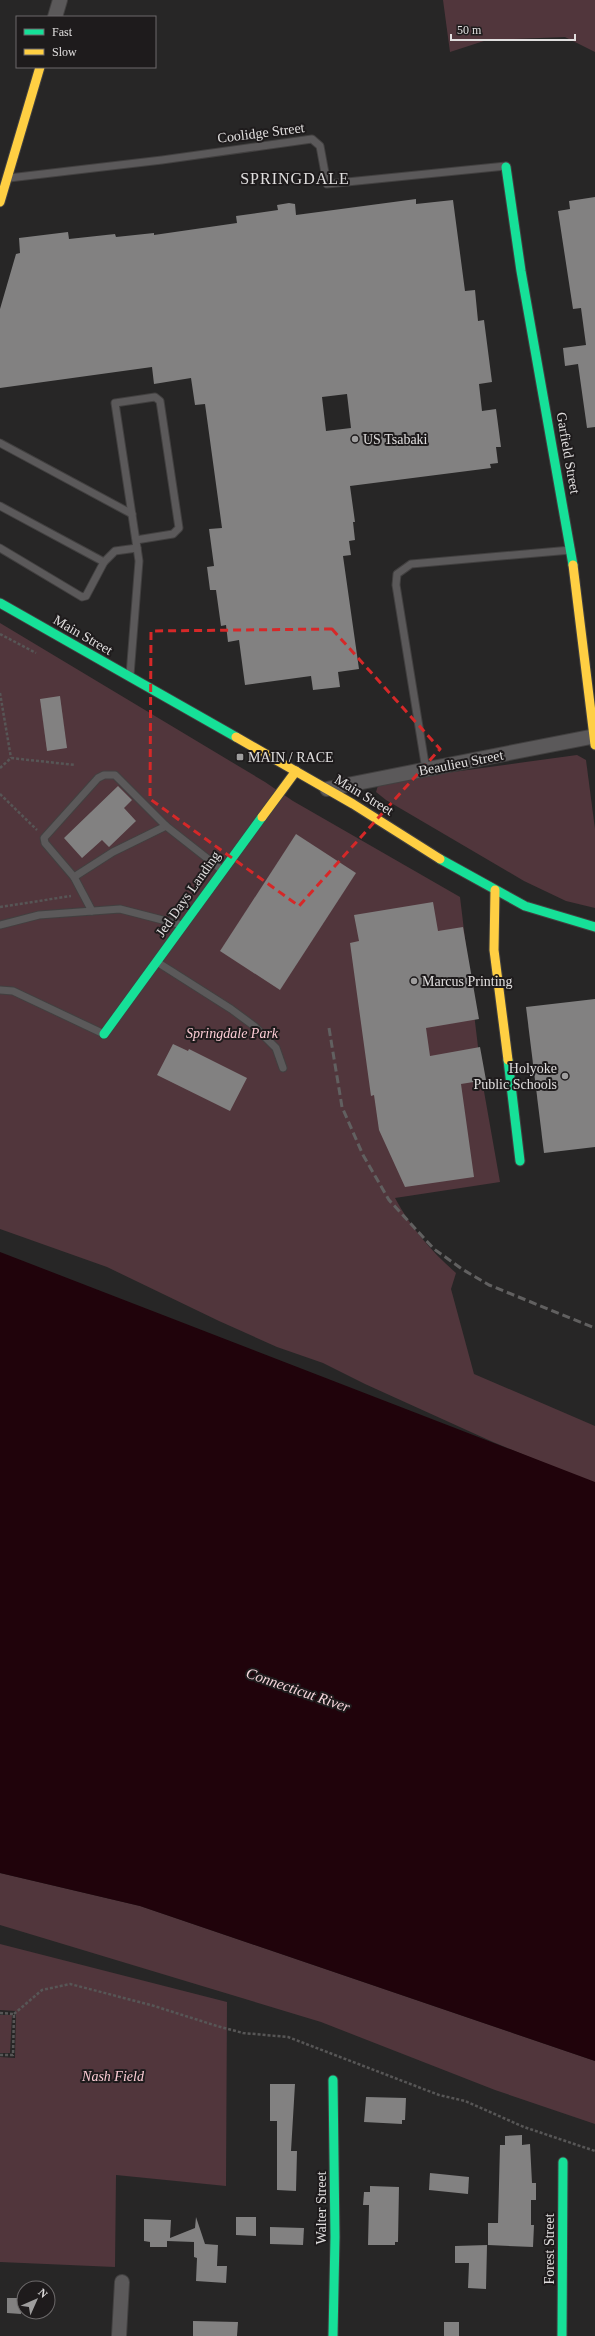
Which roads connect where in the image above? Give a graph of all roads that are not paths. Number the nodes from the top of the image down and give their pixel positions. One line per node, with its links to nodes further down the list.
1 (60, 0): 2 (street)
2 (55, 16)
3 (40, 68): 5 (street)
4 (506, 167): 5 (lane, Coolidge Street); 13 (street, Garfield Street)
5 (7, 178): 6 (street)
6 (0, 202)
7 (0, 443): 9 (lane)
8 (0, 506): 14 (lane)
9 (132, 514): 10 (lane); 10 (lane)
10 (136, 540): 12 (lane)
11 (0, 548): 14 (lane)
12 (137, 548): 14 (lane); 16 (lane)
13 (570, 550): 17 (street, Garfield Street); 18 (lane)
14 (104, 562)
15 (0, 603): 16 (street, Main Street)
16 (130, 678): 19 (street, Main Street)
17 (595, 739): 18 (street, Beaulieu Street)
18 (426, 770): 20 (street, Beaulieu Street)
19 (296, 771): 20 (street, Main Street); 22 (street, Jed Days Landing)
20 (327, 789): 24 (street, Main Street)
21 (166, 826): 22 (lane); 23 (lane); 23 (lane)
22 (222, 870): 27 (street, Jed Days Landing)
23 (74, 877): 25 (lane)
24 (495, 890): 28 (street, Main Street); 33 (street)
25 (92, 911): 26 (lane); 27 (lane)
26 (0, 925)
27 (184, 926): 29 (street, Jed Days Landing)
28 (595, 927)
29 (157, 962): 31 (street, Jed Days Landing); 32 (lane)
30 (0, 990): 31 (lane)
31 (104, 1034)
32 (283, 1068)
33 (520, 1161)
34 (333, 2080): 38 (street, Walter Street)
35 (563, 2162): 39 (street, Forest Street)
36 (122, 2282): 37 (street)
37 (119, 2336)
38 (333, 2336)
39 (562, 2336)

